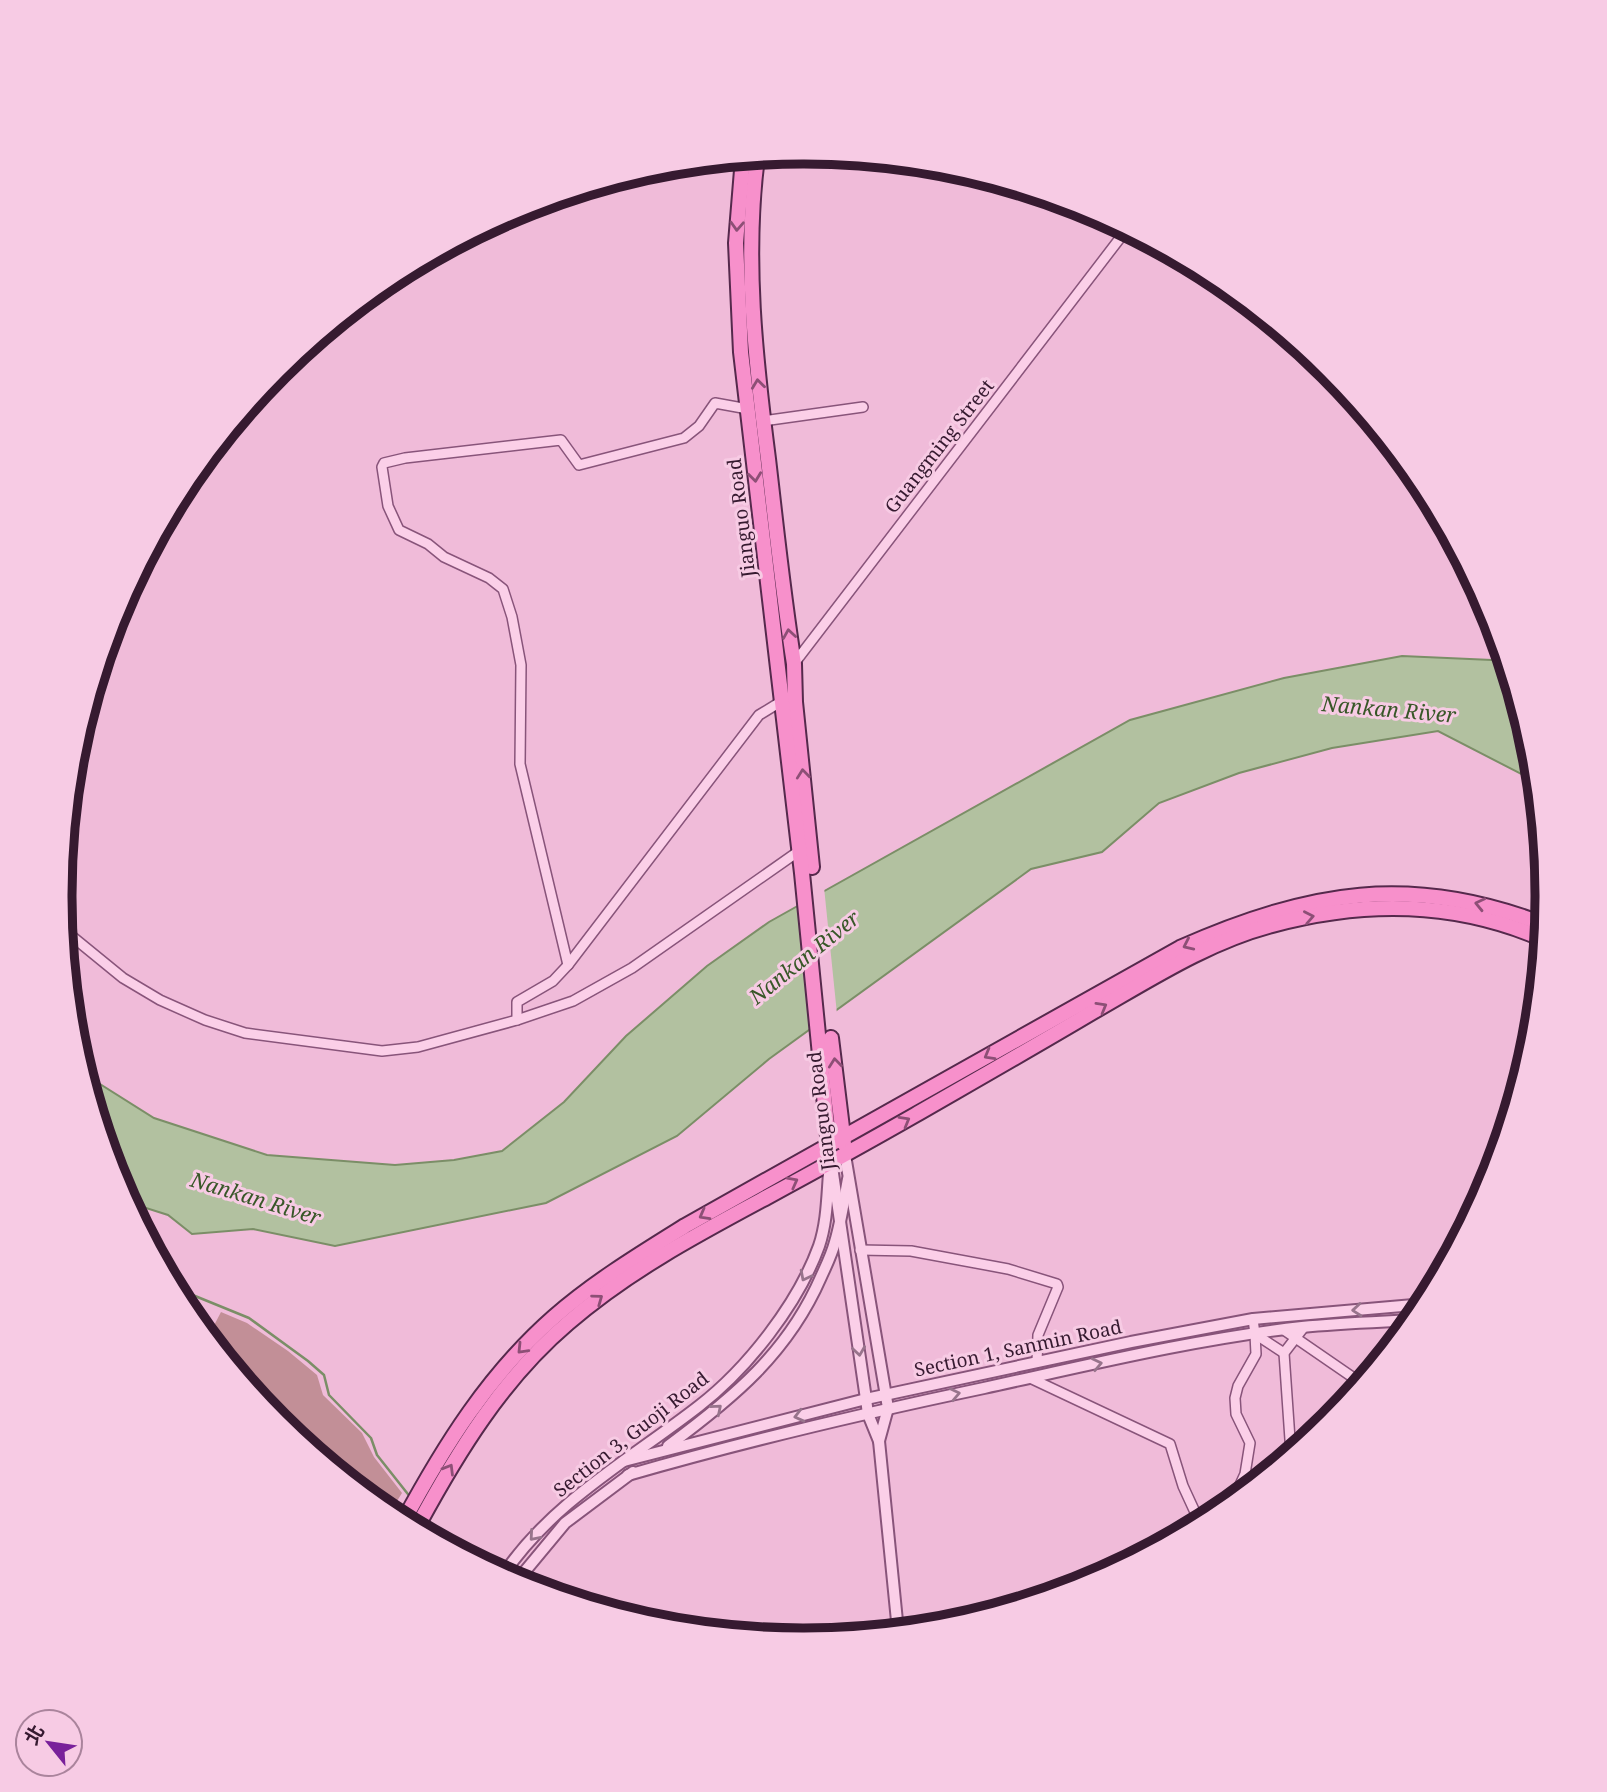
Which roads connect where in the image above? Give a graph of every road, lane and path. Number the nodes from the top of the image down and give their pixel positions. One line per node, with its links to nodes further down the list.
1 (756, 166): 6 (main road, Jianguo Road, one-way to 1)
2 (742, 167): 5 (main road, Jianguo Road, one-way to 5)
3 (1121, 237): 7 (street, Guangming Street)
4 (863, 407): 6 (street)
5 (748, 409): 8 (main road, Jianguo Road, one-way to 8); 15 (street)
6 (763, 421): 7 (main road, Jianguo Road, one-way to 6)
7 (793, 664): 8 (street, Guangming Street); 11 (main road, Jianguo Road, one-way to 7)
8 (779, 683): 9 (main road, Jianguo Road)
9 (782, 701): 10 (main road, Jianguo Road); 15 (street)
10 (799, 851): 11 (main road, Jianguo Road); 16 (street)
11 (807, 870): 17 (main road)
12 (1534, 921): 18 (main road, one-way to 18)
13 (1534, 936): 20 (main road, one-way to 13)
14 (73, 937): 16 (street)
15 (568, 965): 16 (street)
16 (517, 1020)
17 (825, 1041): 18 (main road, Jianguo Road, one-way to 17); 19 (main road, Jianguo Road)
18 (843, 1138): 19 (main road); 20 (main road, Jianguo Road)
19 (828, 1146): 21 (street, Jianguo Road); 46 (main road, one-way to 46)
20 (845, 1155): 21 (main road); 22 (street, Jianguo Road)
21 (830, 1163): 23 (street); 43 (street, Section 3, Guoji Road, one-way to 43); 48 (main road, one-way to 21)
22 (848, 1179): 23 (street, Section 3, Guoji Road); 24 (street)
23 (841, 1219): 37 (street, one-way to 37); 42 (street, Section 3, Guoji Road, one-way to 23)
24 (860, 1250): 33 (street); 36 (street)
25 (1410, 1305): 26 (street, Section 1, Sanmin Road, one-way to 26)
26 (1253, 1319): 30 (street); 33 (street, Section 1, Sanmin Road)
27 (1399, 1321): 28 (street, Section 1, Sanmin Road)
28 (1304, 1327): 29 (street, Section 1, Sanmin Road); 31 (street)
29 (1284, 1330): 30 (street, Section 1, Sanmin Road); 31 (street)
30 (1255, 1334): 32 (street); 34 (street, Section 1, Sanmin Road, one-way to 30); 45 (street)
31 (1296, 1339): 32 (street); 35 (street)
32 (1284, 1353): 41 (street)
33 (1037, 1362): 36 (street, Section 1, Sanmin Road)
34 (1030, 1378): 38 (street, Section 1, Sanmin Road, one-way to 34); 47 (street)
35 (1354, 1378)
36 (886, 1394): 37 (street, Section 1, Sanmin Road); 38 (street)
37 (866, 1399): 39 (street); 42 (street, Section 1, Sanmin Road, one-way to 42)
38 (888, 1408): 39 (street, Section 1, Sanmin Road); 40 (street)
39 (868, 1414): 40 (street); 44 (street, Section 1, Sanmin Road)
40 (879, 1441): 51 (street)
41 (1290, 1442)
42 (663, 1450): 43 (street, Section 1, Sanmin Road); 44 (street, Section 3, Guoji Road)
43 (624, 1461): 49 (street, Section 3, Guoji Road, one-way to 49)
44 (628, 1475): 50 (street, Section 3, Guoji Road)
45 (1241, 1483)
46 (409, 1512)
47 (1195, 1513)
48 (421, 1519)
49 (510, 1566)
50 (524, 1572)
51 (897, 1621)

